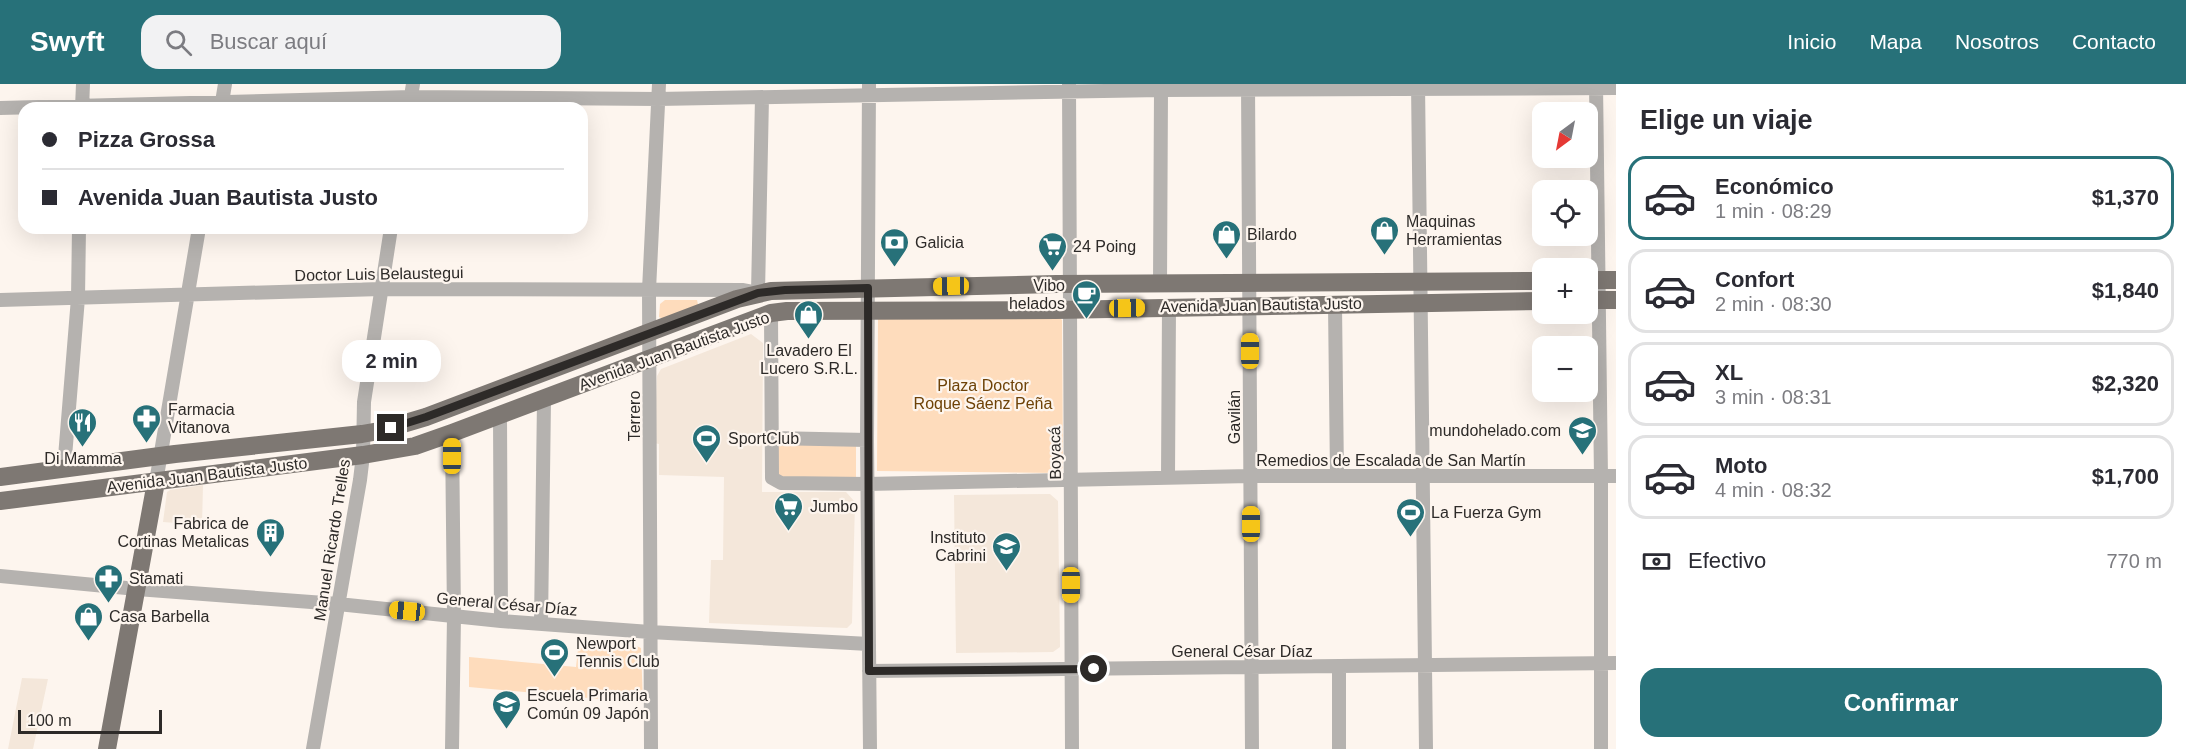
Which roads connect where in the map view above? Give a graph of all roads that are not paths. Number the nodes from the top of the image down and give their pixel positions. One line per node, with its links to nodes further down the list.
1 (83, 84): 14 (street)
2 (225, 84): 15 (street)
3 (659, 84): 13 (street, Terrero)
4 (1596, 86): 6 (street); 8 (street); 22 (street)
5 (1248, 87): 6 (street); 10 (street); 27 (street, Gavilán)
6 (1418, 87): 24 (street)
7 (1069, 88): 9 (street); 10 (street); 25 (street, Boyacá)
8 (1616, 88)
9 (869, 90): 12 (street); 28 (street)
10 (1161, 90): 26 (street)
11 (411, 96): 13 (street); 16 (street)
12 (762, 97): 13 (street); 32 (street)
13 (658, 99): 30 (street, Terrero)
14 (82, 102)
15 (222, 102)
16 (285, 102)
17 (0, 108): 18 (street)
18 (18, 108)
19 (79, 234): 33 (street)
20 (199, 234): 31 (street)
21 (390, 234): 29 (street, Manuel Ricardo Trelles)
22 (1601, 280): 35 (street)
23 (1532, 281): 24 (main road, Avenida Juan Bautista Justo)
24 (1420, 282): 27 (main road, Avenida Juan Bautista Justo); 37 (street)
25 (1070, 284): 26 (main road, Avenida Juan Bautista Justo); 28 (main road, Avenida Juan Bautista Justo); 41 (street, Boyacá)
26 (1160, 284): 27 (main road, Avenida Juan Bautista Justo)
27 (1249, 284): 40 (street, Gavilán)
28 (868, 288): 32 (main road, Avenida Juan Bautista Justo); 42 (street)
29 (381, 289): 30 (street, Doctor Luis Belaustegui); 31 (street, Doctor Luis Belaustegui); 48 (street, Manuel Ricardo Trelles)
30 (650, 290): 32 (street, Doctor Luis Belaustegui); 44 (street, Terrero)
31 (188, 293): 33 (street, Doctor Luis Belaustegui); 53 (street)
32 (758, 293): 44 (main road, Avenida Juan Bautista Justo)
33 (78, 298): 34 (street, Doctor Luis Belaustegui); 54 (street)
34 (0, 300)
35 (1600, 300): 61 (street)
36 (1532, 301): 37 (main road, Avenida Juan Bautista Justo)
37 (1420, 302): 38 (main road, Avenida Juan Bautista Justo); 55 (street)
38 (1335, 305): 40 (main road, Avenida Juan Bautista Justo); 58 (street)
39 (1169, 307): 40 (main road, Avenida Juan Bautista Justo); 41 (main road, Avenida Juan Bautista Justo); 56 (street)
40 (1249, 307): 57 (street, Gavilán)
41 (1070, 309): 42 (main road, Avenida Juan Bautista Justo); 62 (street, Boyacá)
42 (869, 310): 43 (main road, Avenida Juan Bautista Justo); 51 (street)
43 (771, 313): 45 (main road, Avenida Juan Bautista Justo); 50 (street)
44 (650, 333): 45 (street, Terrero); 48 (main road, Avenida Juan Bautista Justo)
45 (651, 357): 46 (main road, Avenida Juan Bautista Justo); 72 (street, Terrero)
46 (544, 400): 47 (main road, Avenida Juan Bautista Justo); 71 (street)
47 (500, 416): 49 (main road, Avenida Juan Bautista Justo); 70 (street)
48 (362, 434): 52 (street, Manuel Ricardo Trelles); 53 (main road, Avenida Juan Bautista Justo)
49 (452, 434): 52 (main road, Avenida Juan Bautista Justo); 69 (street)
50 (772, 438): 51 (street); 64 (street, Remedios de Escalada de San Martín)
51 (867, 440): 64 (street)
52 (363, 455): 63 (main road, Avenida Juan Bautista Justo); 68 (street, Manuel Ricardo Trelles)
53 (160, 456): 54 (main road, Avenida Juan Bautista Justo); 63 (street)
54 (64, 469): 60 (main road, Avenida Juan Bautista Justo)
55 (1422, 475): 58 (street, Remedios de Escalada de San Martín); 61 (street, Remedios de Escalada de San Martín); 76 (street)
56 (1168, 476): 57 (street, Remedios de Escalada de San Martín); 62 (street, Remedios de Escalada de San Martín)
57 (1250, 476): 58 (street, Remedios de Escalada de San Martín); 77 (street, Gavilán)
58 (1337, 476)
59 (1616, 476): 61 (street, Remedios de Escalada de San Martín)
60 (0, 477)
61 (1601, 477): 74 (street)
62 (1071, 480): 64 (street, Remedios de Escalada de San Martín); 79 (street, Boyacá)
63 (156, 482): 65 (main road, Avenida Juan Bautista Justo); 67 (main road)
64 (867, 484): 73 (street)
65 (0, 501)
66 (0, 576): 67 (street, General César Díaz)
67 (137, 589): 68 (street, General César Díaz); 81 (main road)
68 (338, 604): 69 (street, General César Díaz); 82 (street, Manuel Ricardo Trelles)
69 (454, 616): 70 (street, General César Díaz); 83 (street)
70 (501, 621): 71 (street, General César Díaz)
71 (541, 624): 72 (street, General César Díaz)
72 (650, 632): 73 (street, General César Díaz); 84 (street, Terrero)
73 (869, 644): 80 (street)
74 (1600, 663): 75 (street, General César Díaz); 76 (street, General César Díaz); 90 (street)
75 (1616, 663)
76 (1424, 666): 78 (street, General César Díaz); 89 (street)
77 (1251, 667): 78 (street, General César Díaz); 79 (street, General César Díaz); 87 (street, Gavilán)
78 (1339, 667): 88 (street)
79 (1071, 669): 80 (street, General César Díaz); 86 (street, Boyacá)
80 (869, 671): 85 (street)
81 (107, 749)
82 (312, 749)
83 (452, 749)
84 (651, 749)
85 (870, 749)
86 (1072, 749)
87 (1252, 749)
88 (1339, 749)
89 (1426, 749)
90 (1601, 749)

